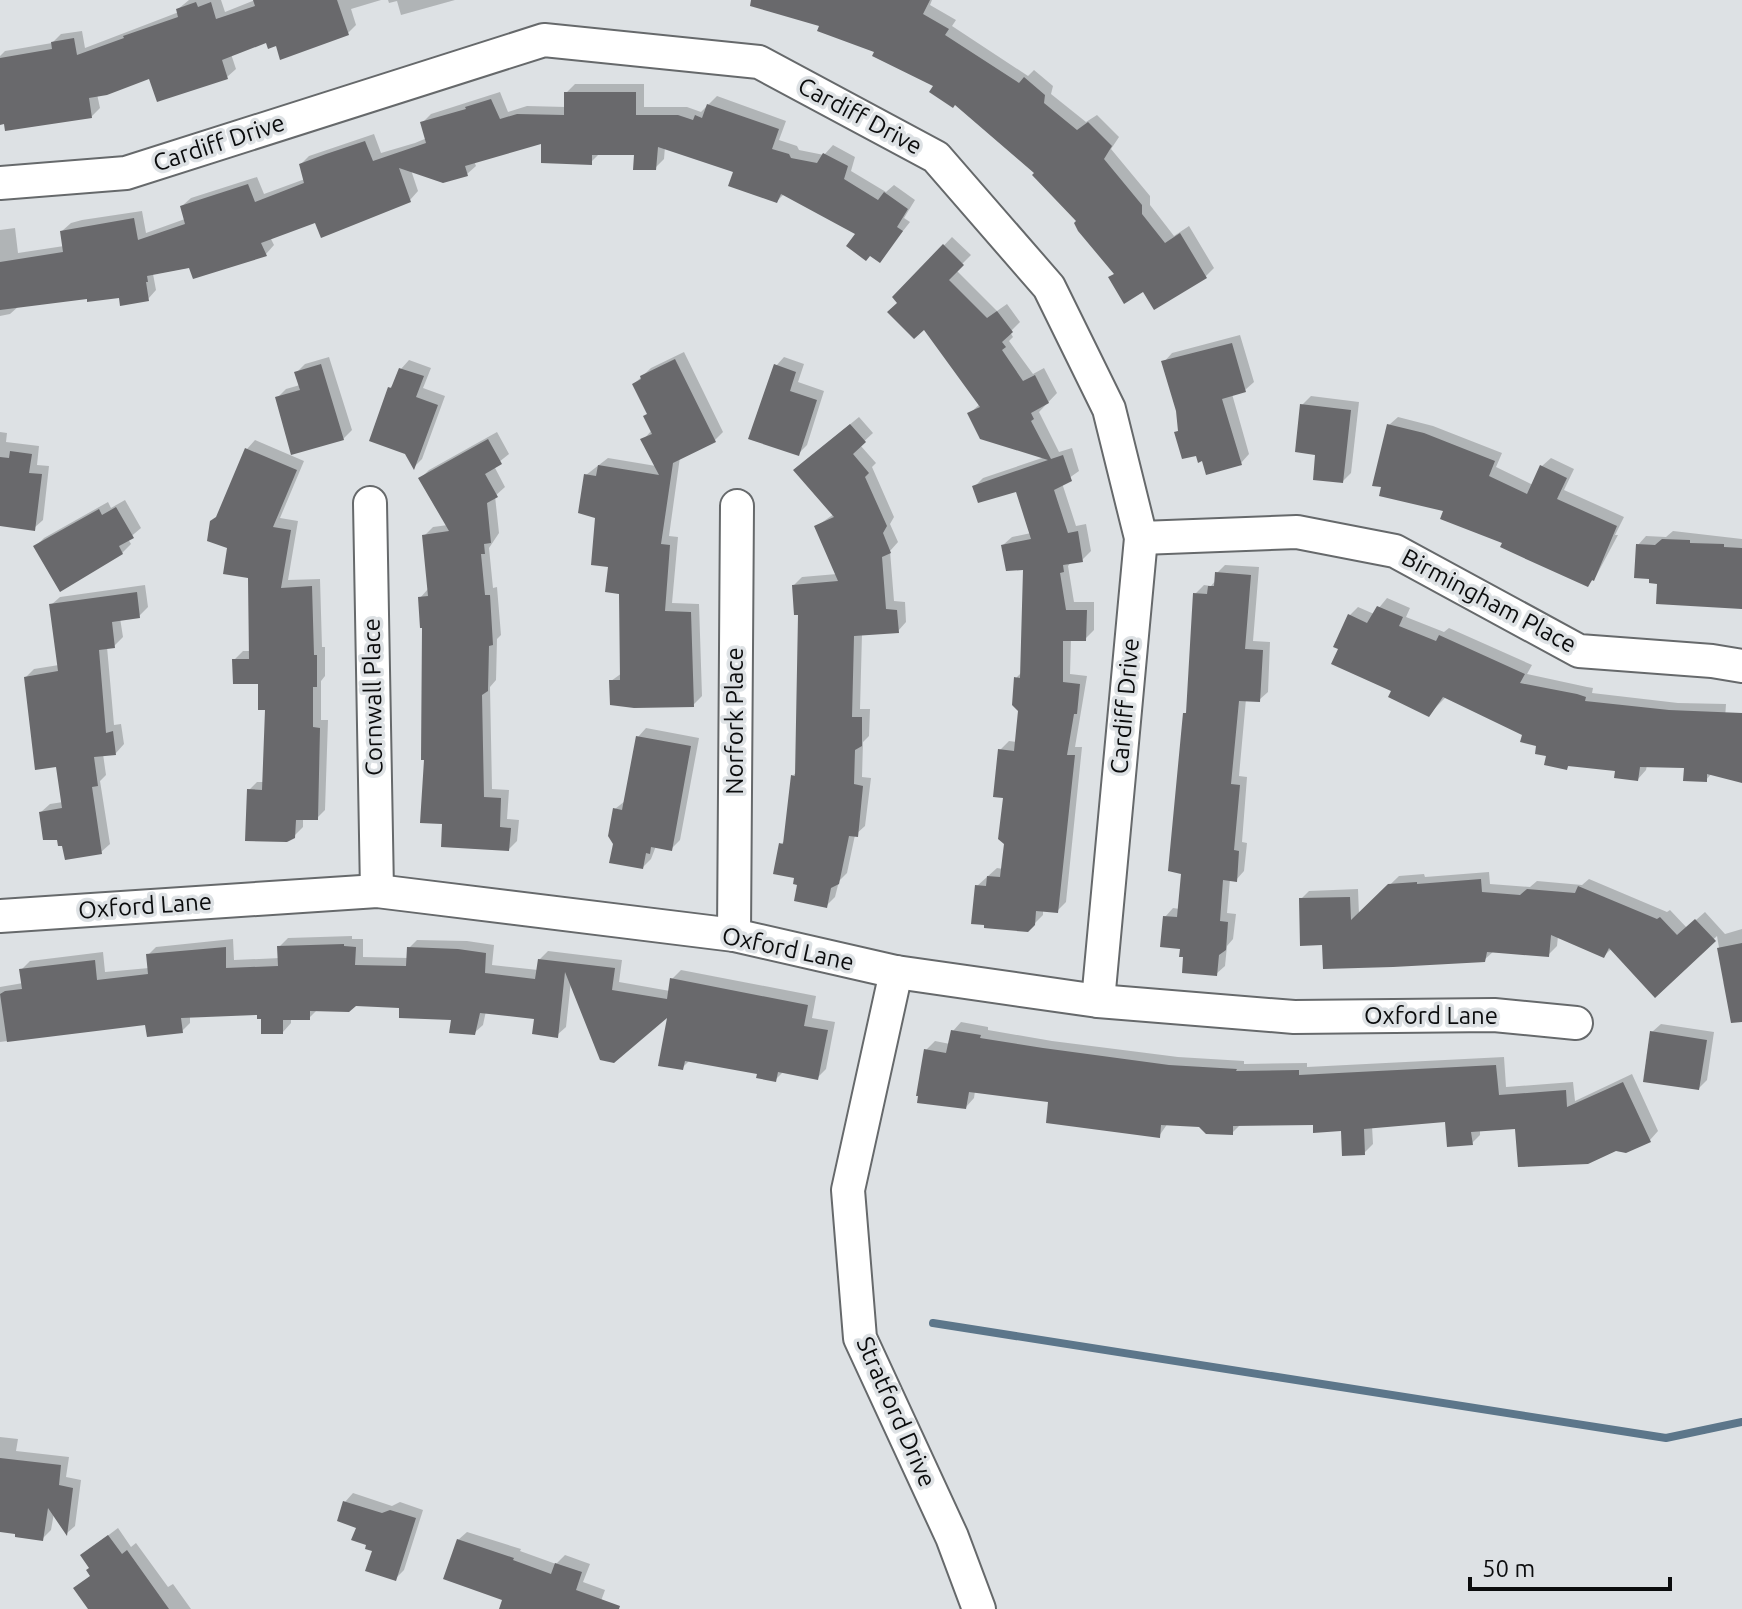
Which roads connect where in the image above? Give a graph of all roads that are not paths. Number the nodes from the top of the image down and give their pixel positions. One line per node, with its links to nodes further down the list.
1 (0, 183): 4 (street, Cardiff Drive)
2 (370, 503): 6 (street, Cornwall Place)
3 (737, 506): 8 (street, Norfork Place)
4 (1141, 538): 5 (street, Birmingham Place); 10 (street, Cardiff Drive)
5 (1742, 666)
6 (377, 891): 7 (street, Oxford Lane); 8 (street, Oxford Lane)
7 (0, 916)
8 (734, 935): 9 (street, Oxford Lane)
9 (896, 972): 10 (street, Oxford Lane); 12 (street, Stratford Drive)
10 (1098, 1001): 11 (street, Oxford Lane)
11 (1576, 1023)
12 (979, 1609)

